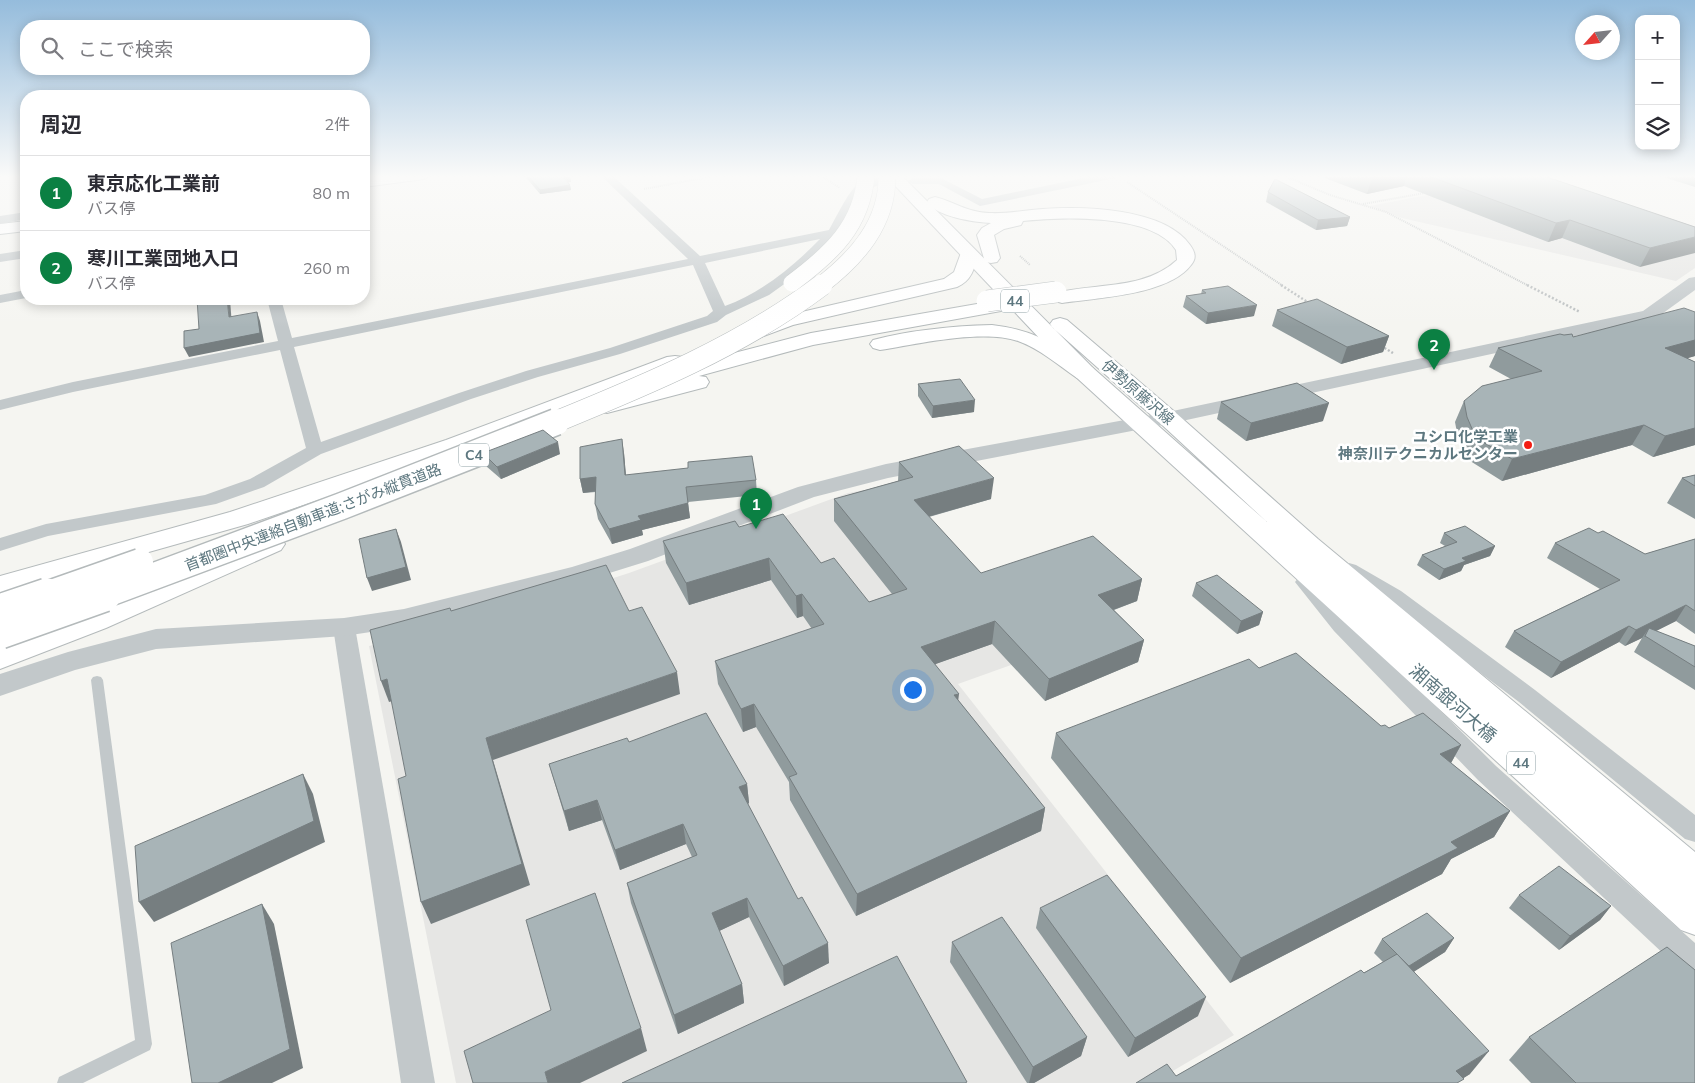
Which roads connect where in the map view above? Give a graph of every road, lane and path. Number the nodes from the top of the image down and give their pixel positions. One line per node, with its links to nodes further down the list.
1 (659, 226): 20 (street)
2 (838, 226): 14 (street)
3 (849, 226): 46 (main road, 首都圏中央連絡自動車道;さがみ縦貫道路 / C4, bridge)
4 (875, 226): 48 (main road, 首都圏中央連絡自動車道;さがみ縦貫道路 / C4, bridge)
5 (942, 226): 15 (main road, 伊勢原藤沢線 / 44)
6 (959, 226): 19 (main road, 伊勢原藤沢線 / 44)
7 (998, 226): 19 (main road)
8 (1127, 226): 23 (main road)
9 (1145, 226): 23 (main road)
10 (1192, 226): 28 (path)
11 (1414, 226): 30 (path)
12 (20, 227): 13 (main road)
13 (0, 229)
14 (833, 233): 20 (street); 29 (street)
15 (968, 254): 34 (main road, 伊勢原藤沢線 / 44); 35 (main road)
16 (20, 255): 18 (street)
17 (1020, 256): 21 (path)
18 (0, 258)
19 (991, 258): 38 (main road, 伊勢原藤沢線 / 44)
20 (697, 260): 29 (street); 31 (street)
21 (1030, 265)
22 (1693, 285): 30 (street)
23 (1059, 294): 26 (main road)
24 (20, 295): 25 (street)
25 (0, 298)
26 (990, 304): 35 (main road); 37 (main road)
27 (276, 305): 31 (street)
28 (1316, 308)
29 (721, 312): 40 (street)
30 (1602, 324): 33 (street)
31 (286, 343): 36 (street); 40 (street)
32 (1381, 346): 33 (path)
33 (1413, 364): 38 (street)
34 (1084, 373): 37 (main road); 39 (main road, 伊勢原藤沢線 / 44)
35 (642, 374): 44 (main road)
36 (0, 405)
37 (580, 412): 49 (main road)
38 (1168, 418): 39 (street); 43 (main road, 伊勢原藤沢線 / 44)
39 (1142, 423): 41 (main road, 伊勢原藤沢線 / 44); 47 (street)
40 (315, 450): 42 (street)
41 (1274, 544): 45 (main road, 伊勢原藤沢線 / 44); 55 (street)
42 (0, 545)
43 (1308, 545): 45 (main road, 伊勢原藤沢線 / 44); 52 (street)
44 (0, 585)
45 (1360, 605): 53 (main road, 湘南銀河大橋 / 44); 54 (main road, 湘南銀河大橋 / 44)
46 (0, 611)
47 (344, 627): 51 (street); 57 (street)
48 (0, 632)
49 (0, 658)
50 (97, 680): 56 (lane)
51 (0, 685)
52 (1695, 831)
53 (1695, 876)
54 (1695, 917)
55 (1695, 963)
56 (65, 1083)
57 (418, 1083)

